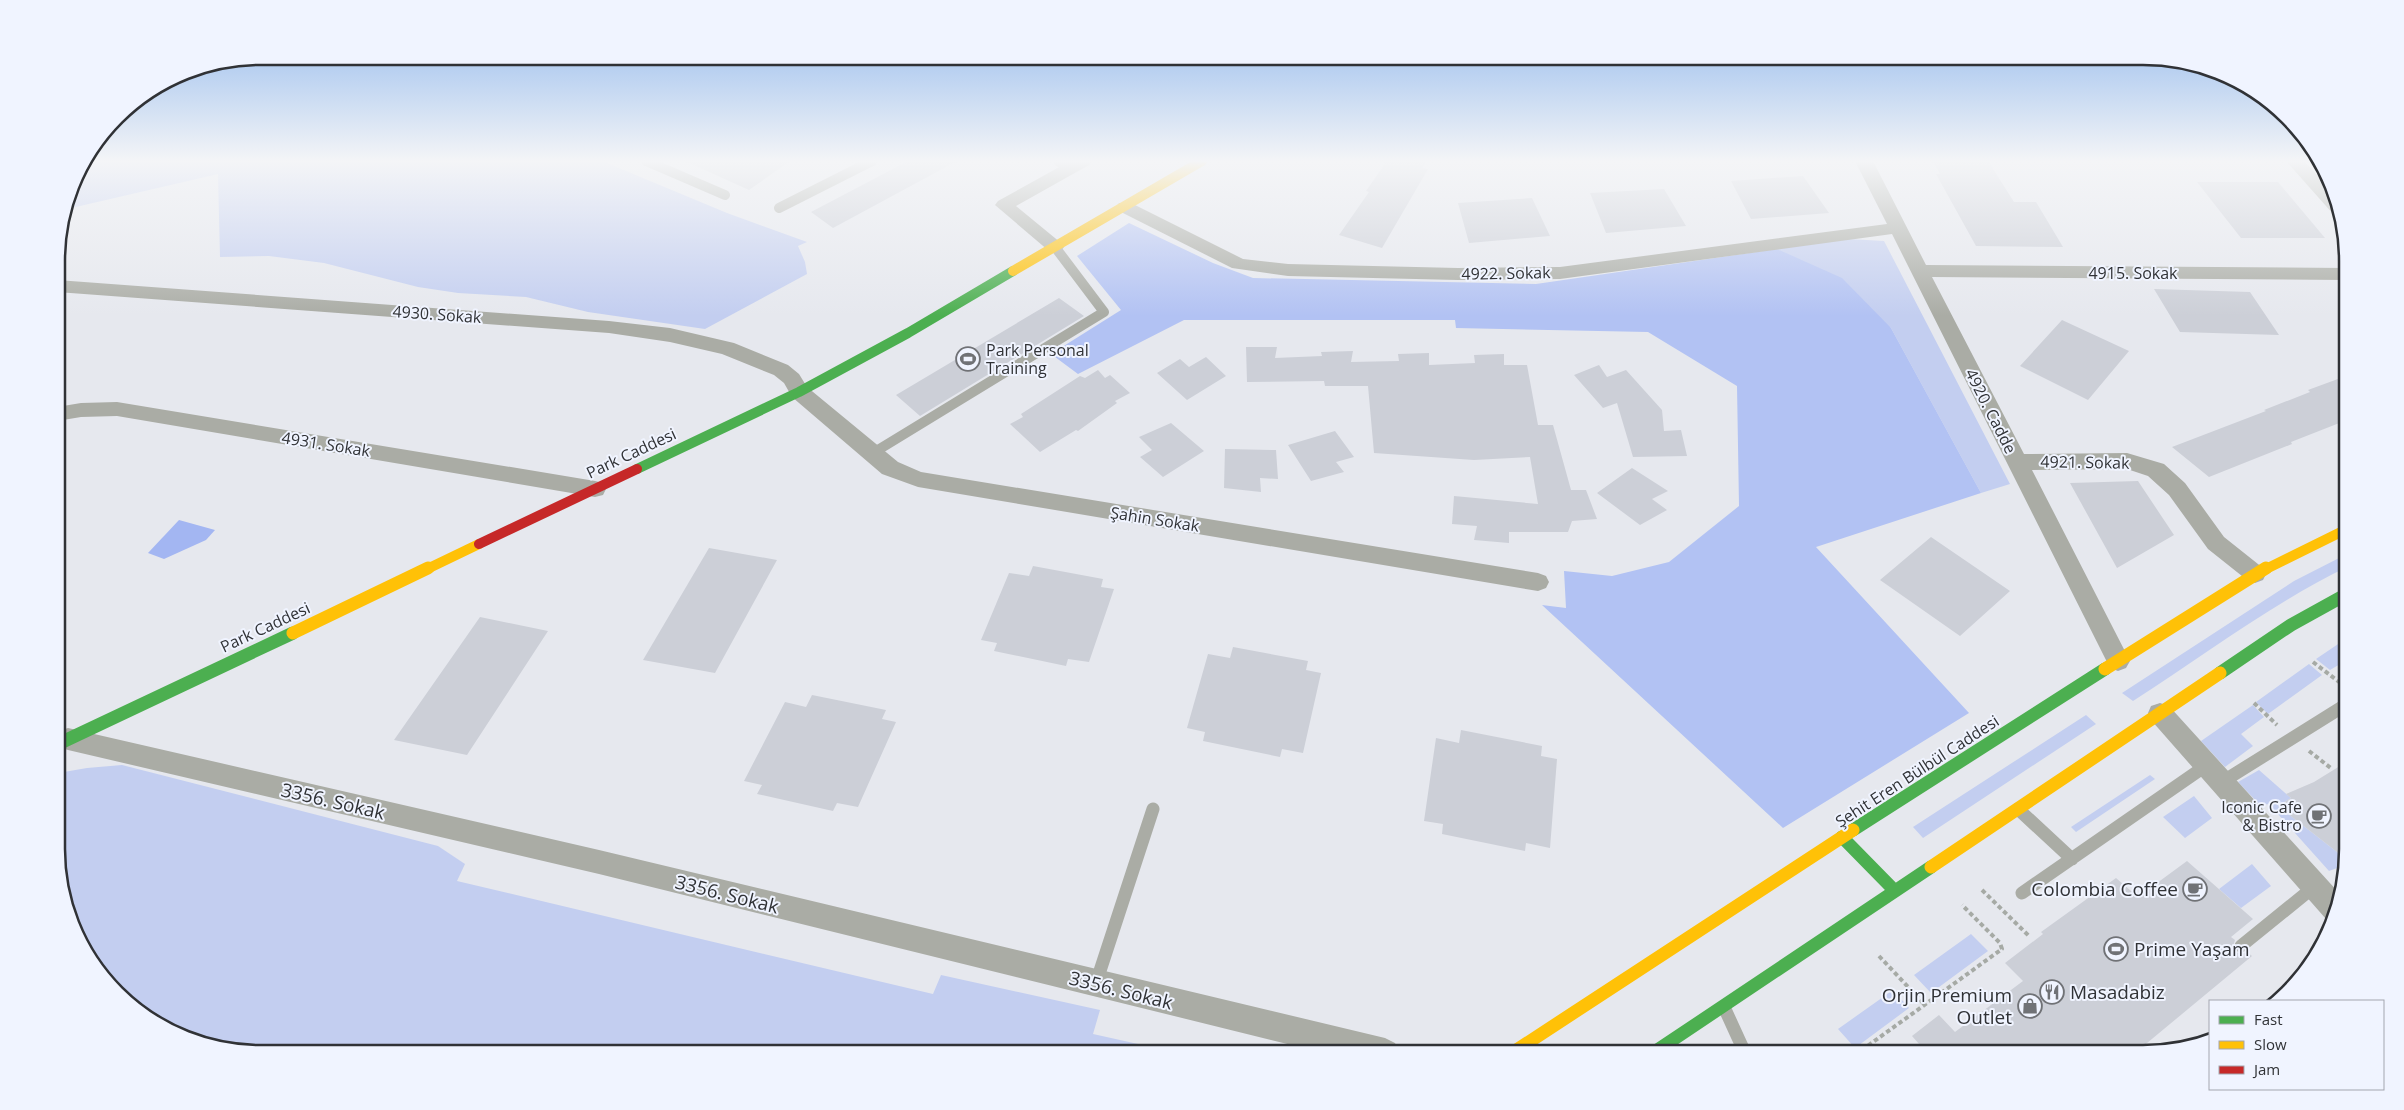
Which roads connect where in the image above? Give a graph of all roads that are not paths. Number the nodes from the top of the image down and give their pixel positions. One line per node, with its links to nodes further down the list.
1 (1013, 213): 6 (street)
2 (1115, 213): 6 (main road, Park Caddesi)
3 (1137, 213): 5 (street, 4922. Sokak)
4 (1890, 213): 5 (street, 4920. Cadde)
5 (1898, 228): 7 (street, 4920. Cadde)
6 (1055, 247): 10 (main road, Park Caddesi); 12 (lane)
7 (1920, 271): 8 (street, 4915. Sokak); 13 (street, 4920. Cadde)
8 (2339, 274)
9 (65, 287): 10 (street, 4930. Sokak)
10 (799, 392): 12 (street, Şahin Sokak); 14 (main road, Park Caddesi)
11 (65, 413): 14 (street, 4931. Sokak)
12 (873, 453): 17 (street, Şahin Sokak)
13 (2017, 462): 16 (street, 4921. Sokak); 19 (street, 4920. Cadde)
14 (595, 489): 22 (main road, Park Caddesi)
15 (2339, 533): 16 (main road, Şehit Eren Bülbül Caddesi)
16 (2255, 574): 19 (main road, Şehit Eren Bülbül Caddesi)
17 (1538, 582)
18 (2339, 599): 21 (main road)
19 (2118, 661): 27 (main road, Şehit Eren Bülbül Caddesi)
20 (2339, 708): 24 (lane)
21 (2160, 714): 24 (street); 25 (main road)
22 (65, 740)
23 (65, 741): 34 (street, 3356. Sokak)
24 (2215, 774): 28 (lane); 29 (street)
25 (2017, 808): 28 (lane); 30 (main road)
26 (1154, 809): 34 (lane)
27 (1842, 838): 30 (main road); 37 (main road, Şehit Eren Bülbül Caddesi)
28 (2072, 859): 31 (lane)
29 (2315, 886): 32 (street); 33 (lane)
30 (1894, 890): 35 (main road)
31 (2022, 893)
32 (2331, 904)
33 (2241, 946)
34 (1096, 984): 36 (street, 3356. Sokak)
35 (1723, 1006): 38 (main road); 39 (lane)
36 (1348, 1045)
37 (1526, 1045)
38 (1666, 1045)
39 (1741, 1045)

